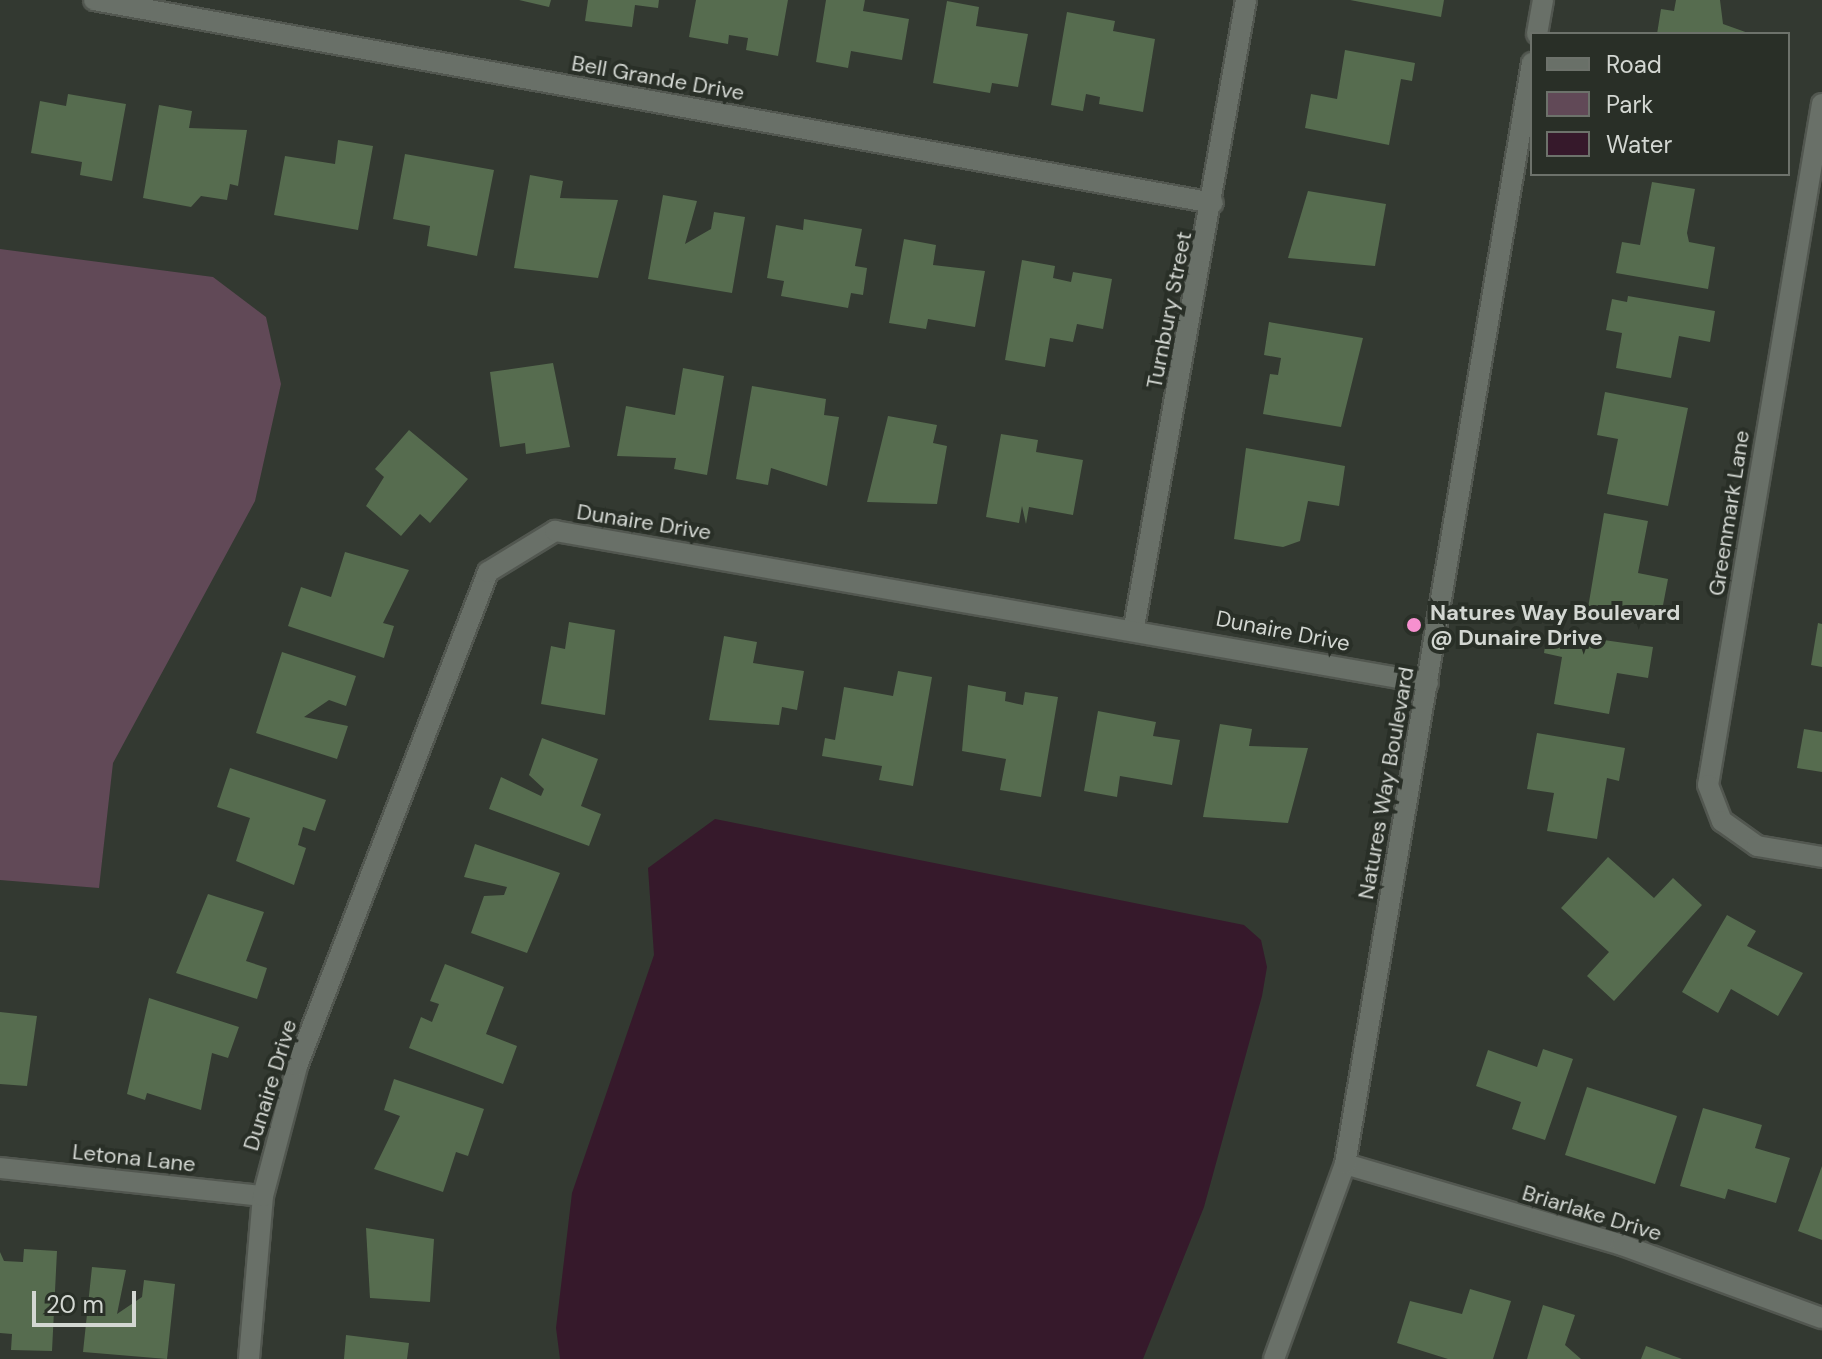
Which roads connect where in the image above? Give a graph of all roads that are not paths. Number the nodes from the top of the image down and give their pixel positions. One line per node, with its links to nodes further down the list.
1 (94, 0): 7 (street, Bell Grande Drive)
2 (1246, 0): 7 (street, Turnbury Street)
3 (1543, 0): 4 (street)
4 (1537, 32)
5 (1530, 75): 9 (street, Natures Way Boulevard)
6 (1822, 104): 10 (street, Greenmark Lane)
7 (1213, 203): 8 (street, Turnbury Street)
8 (1134, 627): 9 (street, Dunaire Drive); 13 (street, Dunaire Drive)
9 (1428, 683): 11 (street, Natures Way Boulevard)
10 (1822, 857)
11 (1345, 1164): 14 (street, Briarlake Drive); 16 (street, Natures Way Boulevard)
12 (0, 1168): 13 (street, Letona Lane)
13 (263, 1196): 15 (street, Dunaire Drive)
14 (1822, 1318)
15 (249, 1359)
16 (1274, 1359)

